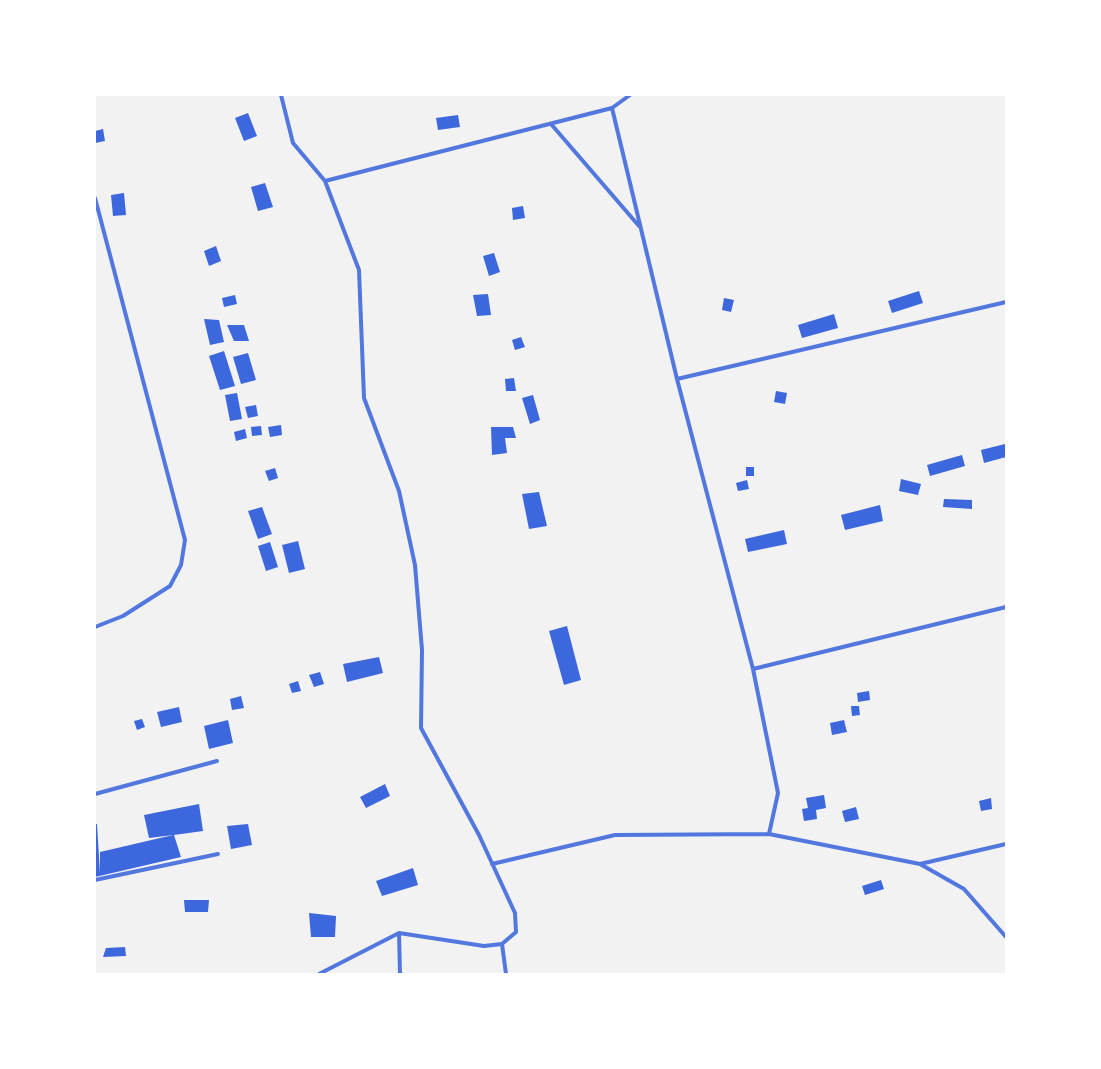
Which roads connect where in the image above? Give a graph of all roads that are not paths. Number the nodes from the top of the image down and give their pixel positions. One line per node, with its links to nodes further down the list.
1 (281, 95): 5 (street)
2 (630, 95): 3 (street)
3 (612, 108): 4 (street); 7 (street)
4 (551, 124): 5 (street); 7 (street)
5 (325, 181): 18 (street)
6 (95, 198): 11 (street)
7 (641, 228): 9 (street)
8 (1006, 302): 9 (street)
9 (677, 379): 12 (street)
10 (1006, 607): 12 (street)
11 (95, 627)
12 (753, 669): 15 (street)
13 (217, 761): 14 (street)
14 (95, 794)
15 (769, 834): 18 (street); 19 (street)
16 (1006, 844): 19 (street)
17 (218, 854): 20 (street)
18 (492, 864): 23 (street)
19 (920, 864): 22 (street)
20 (95, 880)
21 (399, 933): 23 (street); 24 (street); 25 (street)
22 (1006, 937)
23 (502, 944): 26 (street)
24 (319, 974)
25 (400, 974)
26 (506, 974)

